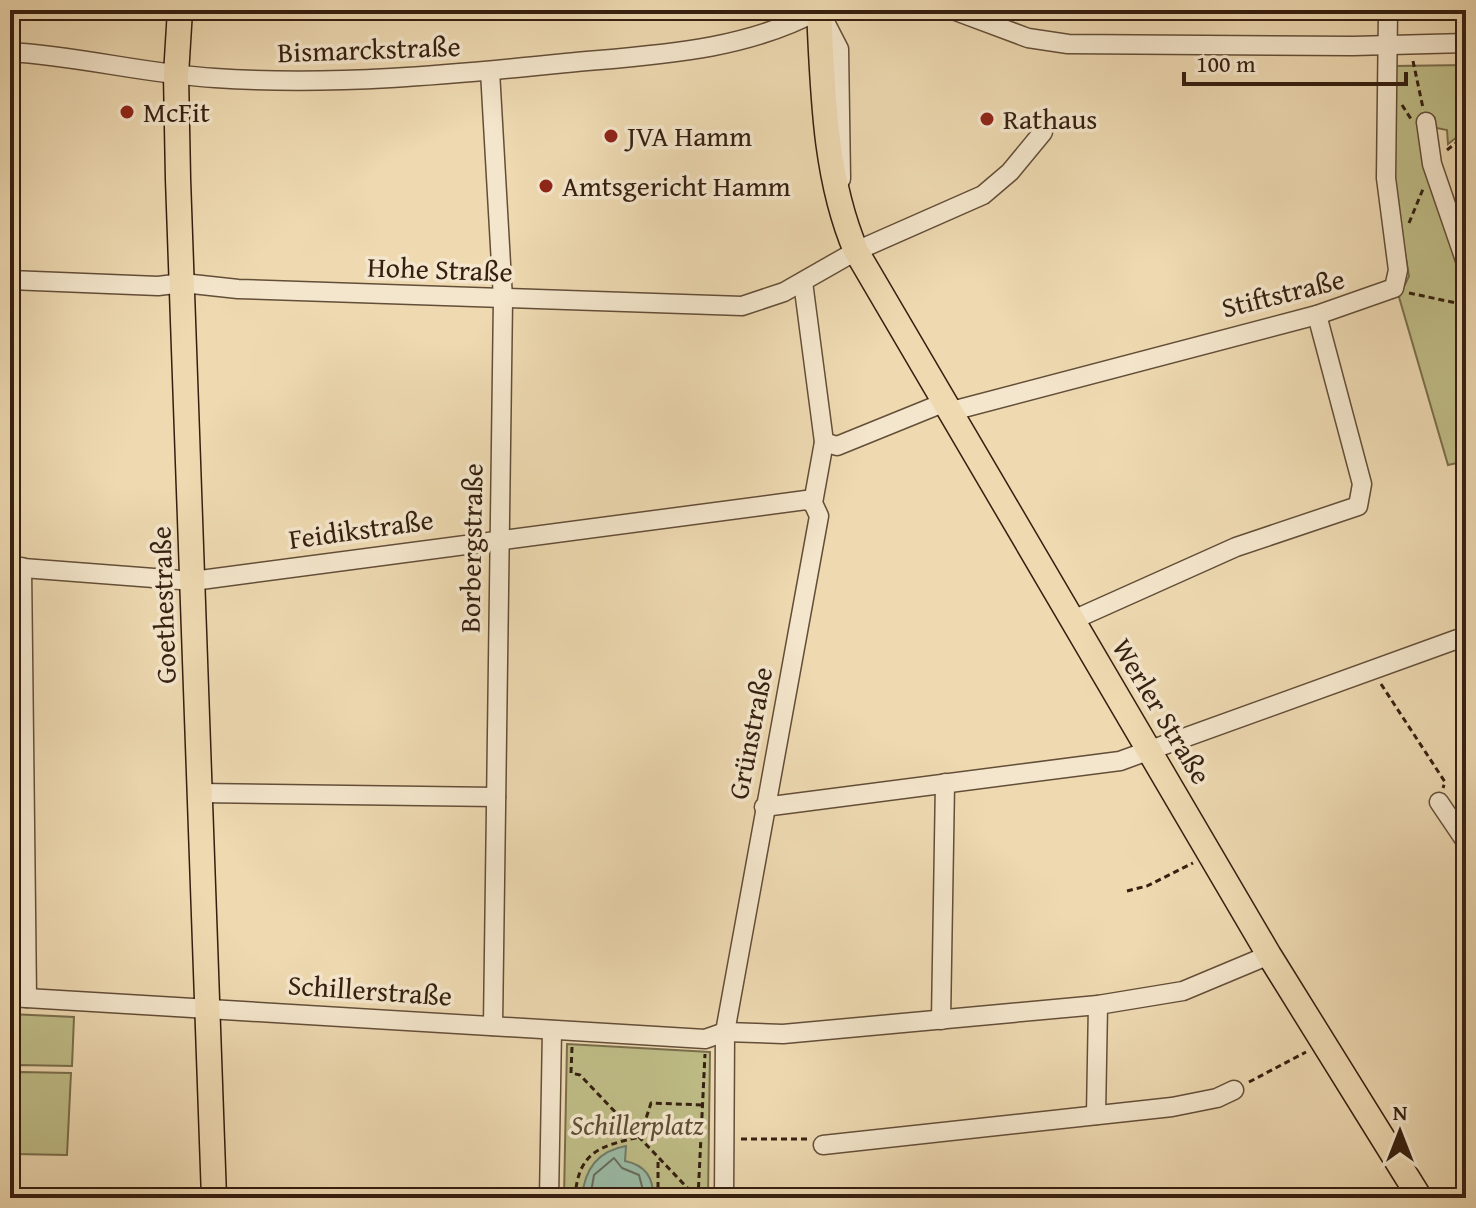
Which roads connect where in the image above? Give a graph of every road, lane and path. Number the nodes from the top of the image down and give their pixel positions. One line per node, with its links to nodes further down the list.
1 (180, 10): 10 (main road, Goethestraße)
2 (819, 10): 9 (street, Bismarckstraße); 15 (main road, Werler Straße)
3 (954, 10): 6 (street)
4 (1388, 10): 6 (street)
5 (1466, 43): 6 (street)
6 (1389, 45): 14 (street)
7 (10, 52): 10 (street, Bismarckstraße)
8 (1413, 61): 11 (path)
9 (490, 71): 10 (street, Bismarckstraße); 21 (street, Borbergstraße)
10 (176, 75): 19 (main road, Goethestraße)
11 (1426, 122): 16 (street)
12 (1043, 132): 15 (street, Hohe Straße)
13 (1429, 179): 14 (path)
14 (1394, 243): 20 (street)
15 (856, 251): 18 (street, Hohe Straße); 24 (main road, Werler Straße)
16 (1466, 263)
17 (10, 280): 19 (street, Hohe Straße)
18 (803, 282): 21 (street, Hohe Straße); 25 (street, Grünstraße)
19 (183, 283): 21 (street, Hohe Straße); 29 (main road, Goethestraße)
20 (1394, 288): 22 (path); 23 (street, Stiftstraße)
21 (503, 299): 27 (street, Borbergstraße)
22 (1466, 305)
23 (1317, 315): 24 (street, Stiftstraße); 30 (street)
24 (946, 408): 25 (street); 30 (main road, Werler Straße)
25 (824, 442): 26 (street, Grünstraße)
26 (813, 503): 27 (street, Feidikstraße); 38 (street, Grünstraße)
27 (499, 539): 29 (street, Feidikstraße); 36 (street, Borbergstraße)
28 (16, 567): 29 (street, Feidikstraße); 43 (street)
29 (193, 581): 35 (main road, Goethestraße)
30 (1073, 620): 33 (main road, Werler Straße)
31 (1466, 636): 32 (street)
32 (1372, 670): 33 (street); 37 (path)
33 (1151, 753): 34 (street); 40 (main road, Werler Straße)
34 (945, 783): 38 (street); 46 (street)
35 (200, 793): 36 (street); 45 (main road, Goethestraße)
36 (496, 797): 47 (street, Borbergstraße)
37 (1439, 802): 39 (street)
38 (764, 807): 50 (street, Grünstraße)
39 (1466, 842)
40 (1212, 855): 41 (path); 42 (main road, Werler Straße)
41 (1127, 891)
42 (1269, 955): 44 (street); 52 (main road, Werler Straße)
43 (19, 997): 45 (street, Schillerstraße)
44 (1098, 1005): 46 (street); 55 (street)
45 (208, 1008): 47 (street, Schillerstraße); 60 (main road, Goethestraße)
46 (941, 1020): 50 (street)
47 (493, 1026): 48 (street, Schillerstraße)
48 (552, 1030): 49 (street, Schillerstraße); 61 (street)
49 (573, 1031): 51 (street, Schillerstraße); 56 (path)
50 (725, 1032): 51 (street, Schillerstraße); 57 (street, Grünstraße)
51 (705, 1039): 54 (path)
52 (1323, 1042): 53 (path); 66 (main road, Werler Straße)
53 (1234, 1090): 55 (street)
54 (702, 1105): 56 (path); 64 (path)
55 (1096, 1115): 58 (street)
56 (640, 1137): 59 (path); 62 (path)
57 (725, 1139): 58 (path); 65 (street, Grünstraße)
58 (823, 1145)
59 (658, 1157): 63 (path); 64 (path)
60 (214, 1198)
61 (549, 1198)
62 (575, 1198)
63 (658, 1198)
64 (697, 1198)
65 (724, 1198)
66 (1420, 1198)

